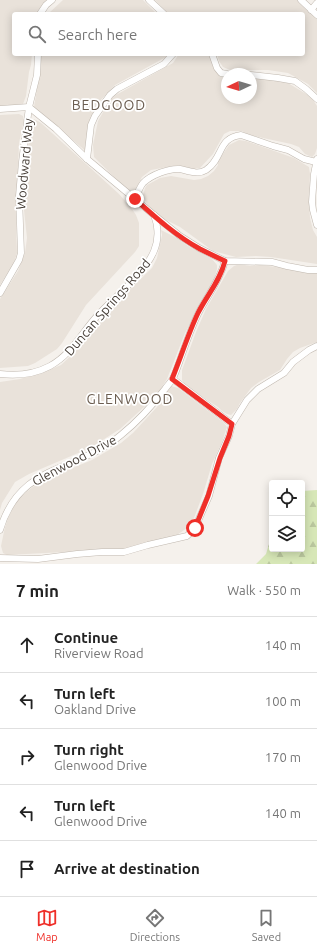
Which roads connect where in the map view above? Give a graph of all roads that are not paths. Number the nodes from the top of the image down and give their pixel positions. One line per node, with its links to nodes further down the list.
1 (52, 0): 6 (street)
2 (149, 0): 7 (street)
3 (301, 0): 5 (street)
4 (317, 3): 5 (street)
5 (311, 10): 8 (street)
6 (42, 12)
7 (162, 12)
8 (317, 15)
9 (38, 56): 15 (street, Woodward Way)
10 (172, 56): 17 (street)
11 (213, 56): 12 (street)
12 (221, 73)
13 (257, 76): 14 (street)
14 (317, 99)
15 (29, 107): 16 (street); 17 (street); 24 (street, Woodward Way)
16 (0, 109)
17 (87, 159): 19 (street)
18 (317, 161): 19 (street); 21 (street)
19 (135, 199): 20 (street)
20 (154, 215): 22 (street); 26 (street, Duncan Springs Road)
21 (317, 225)
22 (225, 261): 23 (street); 27 (street, Glenwood Drive)
23 (317, 270)
24 (0, 293)
25 (317, 346): 28 (street)
26 (0, 374)
27 (172, 379): 28 (street); 29 (street, Glenwood Drive)
28 (232, 424): 30 (street)
29 (0, 530)
30 (0, 558)

